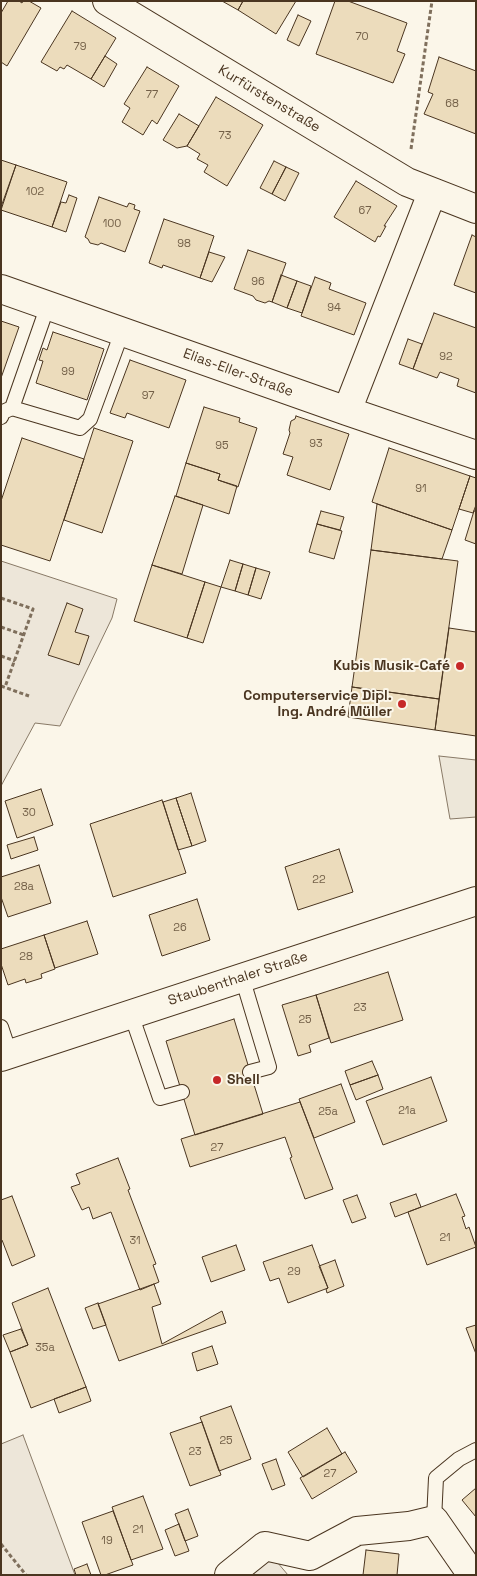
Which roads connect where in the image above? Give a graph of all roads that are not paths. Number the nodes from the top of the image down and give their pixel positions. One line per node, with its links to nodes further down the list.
1 (107, 1): 2 (street, Kurfürstenstraße)
2 (432, 193): 3 (street, Kurfürstenstraße); 7 (street)
3 (476, 209)
4 (1, 289): 5 (street, Elias-Eller-Straße)
5 (48, 305): 6 (street, Elias-Eller-Straße); 8 (lane)
6 (122, 332): 7 (street, Elias-Eller-Straße); 8 (lane)
7 (347, 411): 9 (street, Elias-Eller-Straße)
8 (6, 413)
9 (476, 455)
10 (476, 901): 11 (street, Staubenthaler Straße)
11 (242, 977): 12 (street, Staubenthaler Straße); 15 (lane)
12 (132, 1014): 14 (street, Staubenthaler Straße); 16 (lane)
13 (1, 1027): 14 (lane)
14 (6, 1055)
15 (250, 1072)
16 (182, 1092)
17 (476, 1450): 18 (lane)
18 (434, 1520): 19 (street); 20 (street)
19 (229, 1575)
20 (472, 1575)

